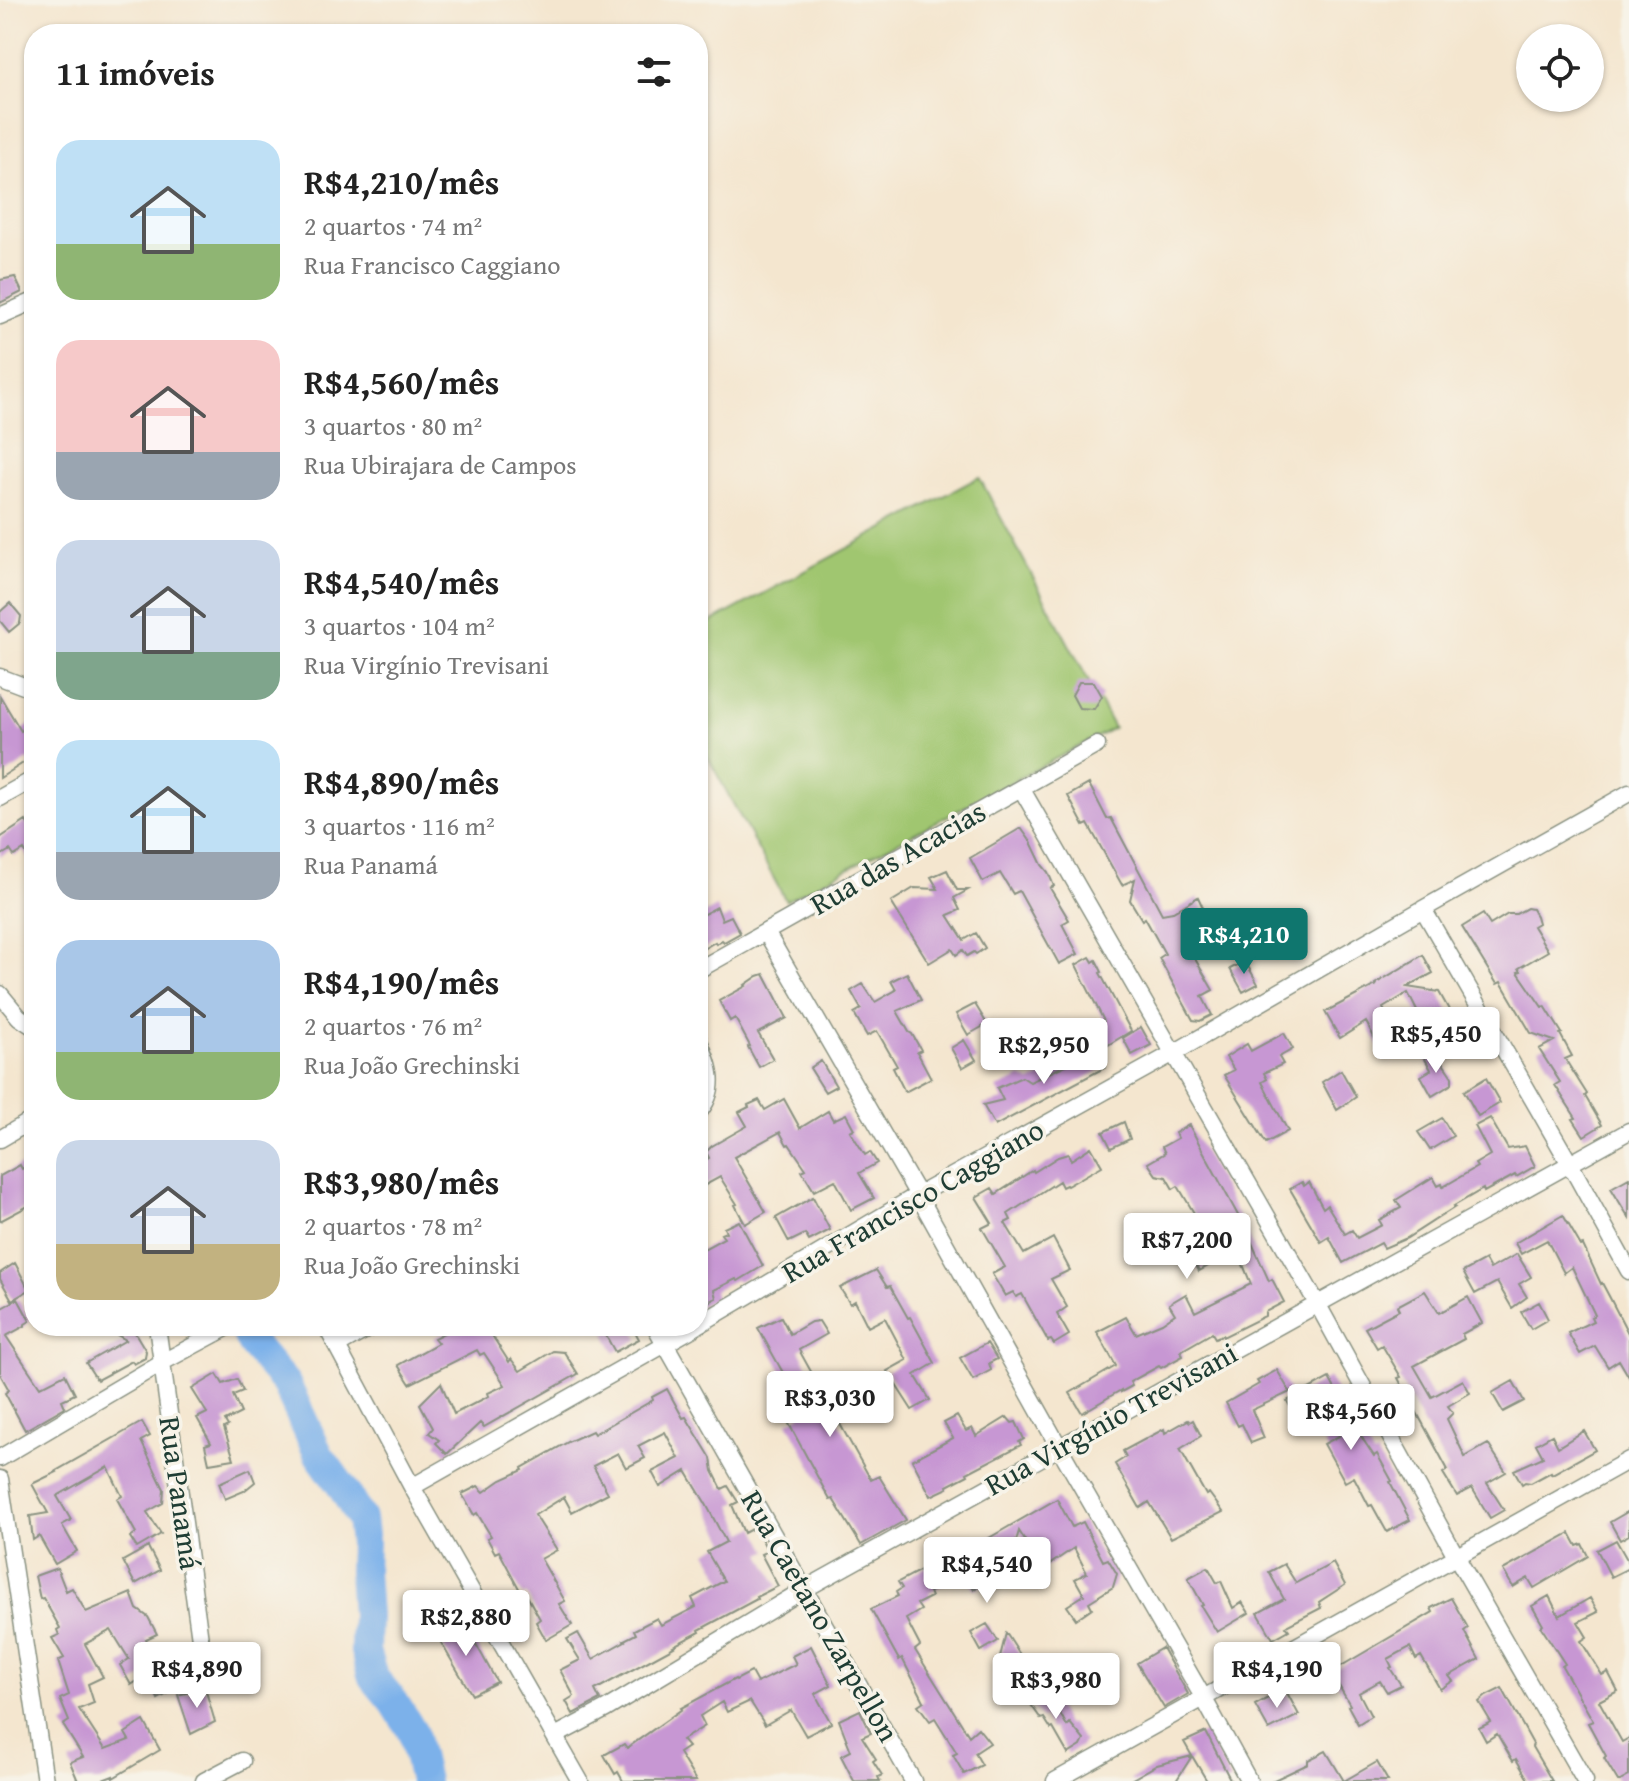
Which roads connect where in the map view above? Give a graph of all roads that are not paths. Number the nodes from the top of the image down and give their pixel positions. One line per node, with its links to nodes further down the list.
1 (24, 305): 2 (street)
2 (0, 316)
3 (0, 677): 4 (street)
4 (24, 686)
5 (1097, 745): 7 (street, Rua das Acacias)
6 (24, 785): 9 (street)
7 (1021, 788): 11 (street, Rua das Acacias); 15 (street)
8 (1629, 793): 10 (street, Rua Francisco Caggiano)
9 (0, 798)
10 (1423, 909): 15 (street, Rua Francisco Caggiano); 21 (street)
11 (766, 932): 12 (street, Rua das Acacias); 22 (street)
12 (708, 964)
13 (0, 994): 14 (street)
14 (24, 1020)
15 (1172, 1054): 22 (street, Rua Francisco Caggiano); 24 (street)
16 (708, 1060): 17 (street)
17 (708, 1094)
18 (24, 1125): 20 (street)
19 (1629, 1131): 21 (street, Rua Virgínio Trevisani)
20 (0, 1139)
21 (1570, 1164): 23 (street); 24 (street, Rua Virgínio Trevisani)
22 (918, 1195): 25 (street, Rua Francisco Caggiano); 35 (street)
23 (1629, 1271)
24 (1318, 1305): 35 (street, Rua Virgínio Trevisani); 40 (street)
25 (708, 1319)
26 (158, 1336): 34 (street, Rua Panamá)
27 (211, 1336): 34 (street)
28 (332, 1336): 33 (street)
29 (355, 1336): 33 (street)
30 (660, 1336): 32 (street, Rua Caetano Zarpellon)
31 (680, 1336): 32 (street, Rua Francisco Caggiano)
32 (665, 1345): 39 (street, Rua Francisco Caggiano); 41 (street, Rua Caetano Zarpellon)
33 (337, 1346): 39 (street)
34 (161, 1363): 36 (street); 42 (street, Rua Panamá)
35 (1059, 1447): 41 (street, Rua Virgínio Trevisani); 43 (street)
36 (0, 1458)
37 (1629, 1460): 40 (street)
38 (0, 1479): 46 (street)
39 (412, 1487): 44 (street)
40 (1456, 1556): 43 (street); 52 (street)
41 (805, 1589): 44 (street, Rua Virgínio Trevisani); 49 (street, Rua Caetano Zarpellon)
42 (203, 1661)
43 (1203, 1697): 50 (street); 51 (street)
44 (555, 1736): 48 (street)
45 (242, 1761): 47 (street)
46 (45, 1781)
47 (204, 1781)
48 (580, 1781)
49 (913, 1781)
50 (1055, 1781)
51 (1249, 1781)
52 (1585, 1781)

